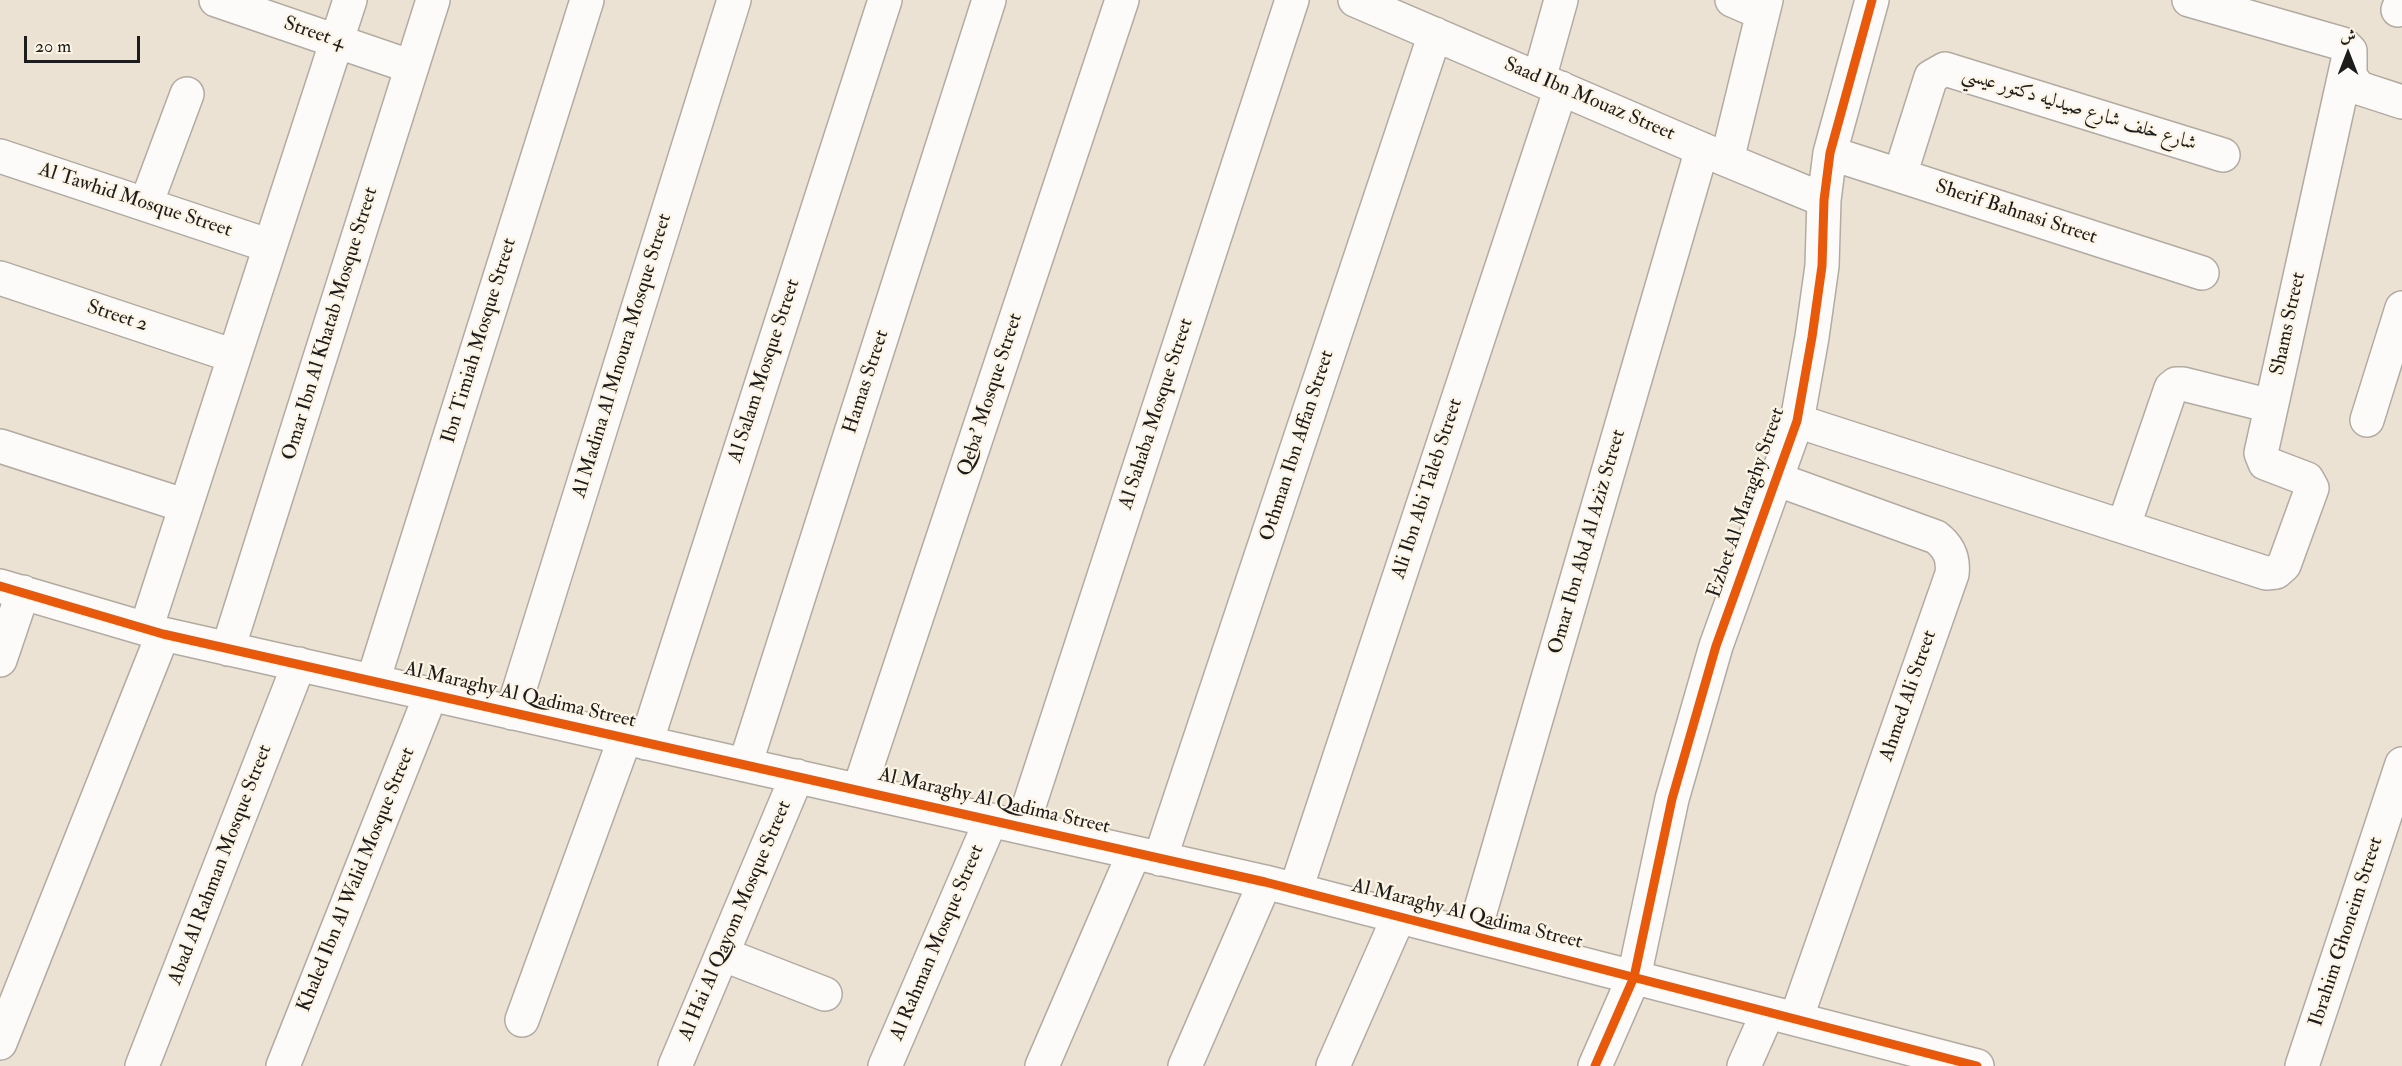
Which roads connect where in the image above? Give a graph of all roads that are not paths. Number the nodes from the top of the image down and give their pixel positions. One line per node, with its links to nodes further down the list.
1 (216, 0): 18 (street, Street 4)
2 (350, 0): 18 (street)
3 (433, 0): 20 (street, Omar Ibn Al Khatab Mosque Street)
4 (587, 0): 48 (street, Ibn Timiah Mosque Street)
5 (734, 0): 50 (street, Al Madina Al Mnoura Mosque Street)
6 (885, 0): 51 (street, Al Salam Mosque Street)
7 (989, 0): 53 (street, Hamas Street)
8 (1122, 0): 55 (street, Qeba' Mosque Street)
9 (1292, 0): 57 (street, Al Sahaba Mosque Street)
10 (1355, 0): 16 (street, Saad Ibn Mouaz Street)
11 (1562, 0): 21 (street, Ali Ibn Abi Taleb Street)
12 (1732, 0): 15 (street)
13 (1872, 0): 24 (street, Ezbet Al Maraghy Street)
14 (2189, 0): 19 (street)
15 (1764, 6): 25 (street, Omar Ibn Abd Al Aziz Street)
16 (1398, 9): 17 (street, Saad Ibn Mouaz Street)
17 (1435, 34): 21 (street, Saad Ibn Mouaz Street); 58 (street, Othman Ibn Affan Street)
18 (336, 42): 20 (street, Street 4); 31 (street)
19 (2350, 51): 23 (street); 36 (street, Shams Street)
20 (412, 67): 45 (street, Omar Ibn Al Khatab Mosque Street)
21 (1550, 84): 25 (street, Saad Ibn Mouaz Street); 59 (street, Ali Ibn Abi Taleb Street)
22 (187, 94): 30 (street)
23 (2402, 102)
24 (1830, 153): 28 (street, Sherif Bahnasi Street); 29 (street, Ezbet Al Maraghy Street)
25 (1714, 155): 29 (street, Saad Ibn Mouaz Street); 61 (street, Omar Ibn Abd Al Aziz Street)
26 (2223, 155): 28 (street, شارع خلف شارع صيدليه دكتور عيسي)
27 (0, 156): 30 (street, Al Tawhid Mosque Street)
28 (1900, 175): 32 (street, Sherif Bahnasi Street)
29 (1824, 200): 38 (street, Ezbet Al Maraghy Street)
30 (146, 204): 31 (street, Al Tawhid Mosque Street)
31 (270, 246): 35 (street)
32 (2202, 273)
33 (0, 278): 35 (street, Street 2)
34 (2402, 308): 37 (street)
35 (234, 356): 41 (street)
36 (2271, 406): 42 (street); 42 (street, Shams Street)
37 (2367, 420)
38 (1797, 421): 40 (street, Ezbet Al Maraghy Street); 42 (street)
39 (0, 446): 41 (street)
40 (1776, 479): 63 (street, Ezbet Al Maraghy Street); 65 (street, Ahmed Ali Street)
41 (186, 506): 44 (street)
42 (2124, 525)
43 (12, 589): 44 (street, Al Maraghy Al Qadima Street); 46 (street)
44 (154, 632): 45 (street, Al Maraghy Al Qadima Street); 67 (street)
45 (228, 649): 47 (street, Al Maraghy Al Qadima Street)
46 (0, 660)
47 (299, 664): 48 (street, Al Maraghy Al Qadima Street); 69 (street, Abad Al Rahman Mosque Street)
48 (373, 681): 49 (street, Al Maraghy Al Qadima Street)
49 (431, 694): 50 (street, Al Maraghy Al Qadima Street); 70 (street, Khaled Ibn Al Walid Mosque Street)
50 (512, 713): 51 (street, Al Maraghy Al Qadima Street)
51 (635, 740): 53 (street, Al Maraghy Al Qadima Street); 66 (street, Al Salam Mosque Street)
52 (2402, 764): 79 (street, Ibrahim Ghoneim Street)
53 (745, 765): 54 (street, Al Maraghy Al Qadima Street)
54 (797, 776): 55 (street, Al Maraghy Al Qadima Street); 62 (street, Al Hai Al Qayom Mosque Street)
55 (859, 790): 56 (street, Al Maraghy Al Qadima Street)
56 (991, 820): 57 (street, Al Maraghy Al Qadima Street); 72 (street, Al Rahman Mosque Street)
57 (1022, 827): 58 (street, Al Maraghy Al Qadima Street)
58 (1147, 856): 59 (street, Al Maraghy Al Qadima Street); 73 (street, Othman Ibn Affan Street)
59 (1280, 886): 60 (street, Al Maraghy Al Qadima Street); 74 (street, Ali Ibn Abi Taleb Street)
60 (1399, 916): 61 (street, Al Maraghy Al Qadima Street); 75 (street)
61 (1473, 936): 63 (street, Al Maraghy Al Qadima Street)
62 (722, 954): 64 (street); 71 (street, Al Hai Al Qayom Mosque Street)
63 (1634, 977): 65 (street, Al Maraghy Al Qadima Street); 76 (street, Ezbet Al Maraghy Street)
64 (825, 994)
65 (1782, 1015): 68 (street, Al Maraghy Al Qadima Street); 77 (street)
66 (522, 1020)
67 (0, 1043)
68 (1903, 1057): 78 (street, Al Maraghy Al Qadima Street)
69 (142, 1066)
70 (283, 1066)
71 (675, 1066)
72 (885, 1066)
73 (1042, 1066)
74 (1185, 1066)
75 (1332, 1066)
76 (1595, 1066)
77 (1744, 1066)
78 (1977, 1066)
79 (2302, 1066)

